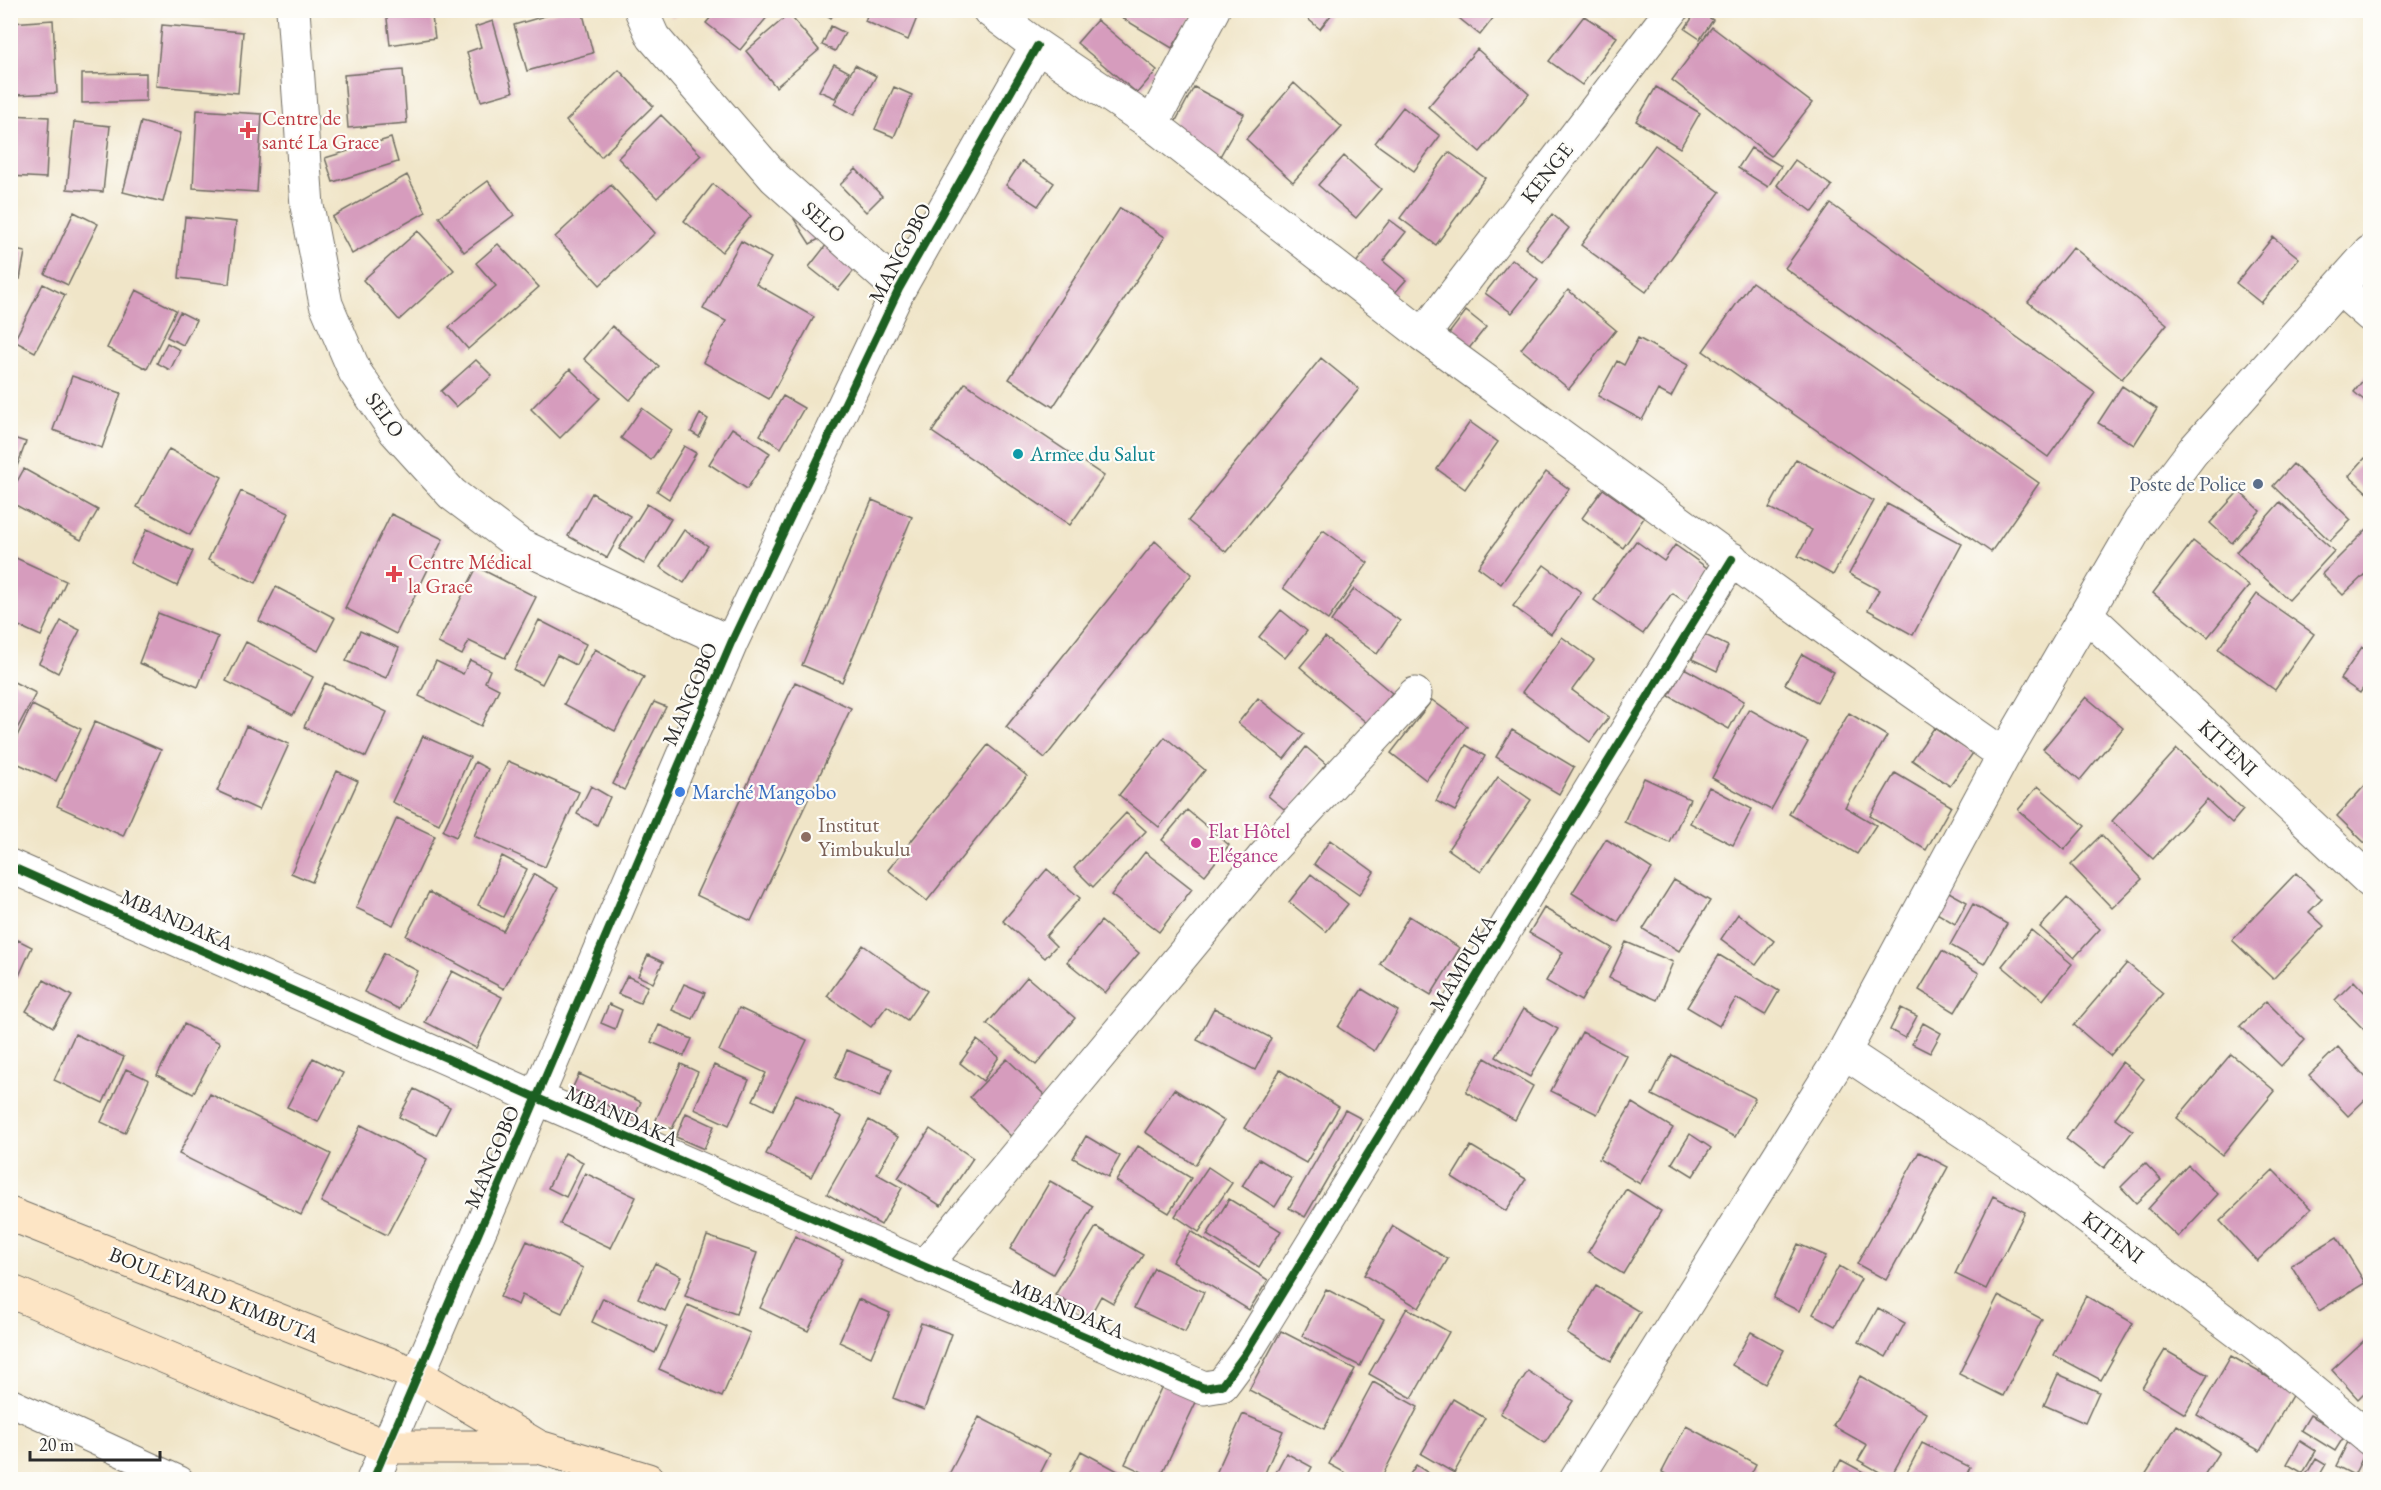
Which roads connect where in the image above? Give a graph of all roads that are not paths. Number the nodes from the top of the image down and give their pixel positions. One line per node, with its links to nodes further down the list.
1 (293, 10): 15 (street, SELO)
2 (641, 10): 10 (street, SELO)
3 (989, 10): 6 (street)
4 (1213, 10): 7 (street)
5 (1672, 10): 12 (street, KENGE)
6 (1037, 46): 7 (street); 10 (street, MANGOBO)
7 (1152, 124): 12 (street)
8 (2370, 252): 9 (street)
9 (2339, 288): 11 (street); 14 (street)
10 (899, 289): 15 (street, MANGOBO)
11 (2370, 315)
12 (1423, 334): 13 (street)
13 (1732, 559): 17 (street); 26 (street, MAMPUKA)
14 (2086, 615): 17 (street); 19 (street, KITENI)
15 (731, 644): 21 (street, MANGOBO)
16 (1415, 694): 23 (street)
17 (2004, 754): 20 (street)
18 (10, 866): 21 (street, MBANDAKA)
19 (2370, 881)
20 (1844, 1052): 28 (street, KITENI); 34 (street)
21 (537, 1098): 23 (street, MBANDAKA); 25 (street, MANGOBO)
22 (10, 1214): 25 (street, BOULEVARD KIMBUTA)
23 (924, 1267): 26 (street, MBANDAKA)
24 (10, 1291): 29 (street)
25 (417, 1375): 29 (street, MANGOBO); 30 (street, BOULEVARD KIMBUTA)
26 (1222, 1385)
27 (10, 1402): 31 (lane)
28 (2370, 1438)
29 (387, 1447): 30 (street); 32 (street, MANGOBO)
30 (539, 1447): 33 (street)
31 (180, 1479)
32 (373, 1479)
33 (648, 1479)
34 (1575, 1479)

